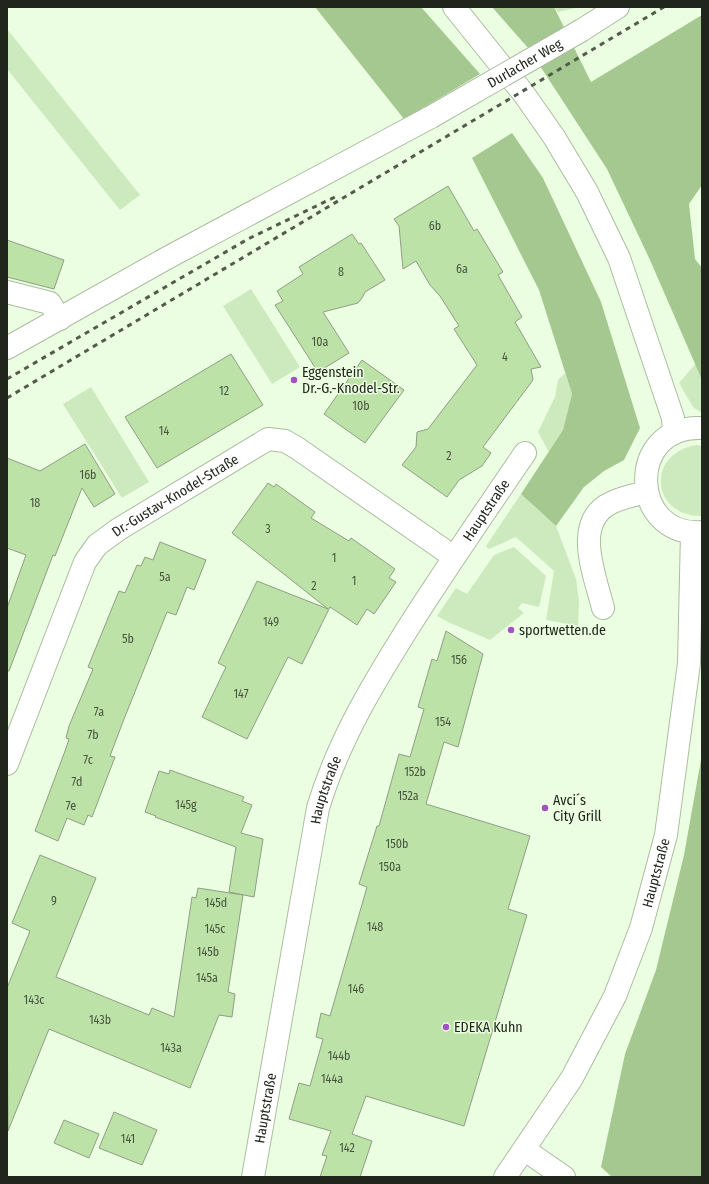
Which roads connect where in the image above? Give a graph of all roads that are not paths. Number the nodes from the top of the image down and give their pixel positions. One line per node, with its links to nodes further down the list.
1 (454, 7): 7 (street)
2 (618, 7): 4 (street, Durlacher Weg, bridge)
3 (7, 292): 4 (street)
4 (60, 319): 5 (street, Durlacher Weg)
5 (7, 348)
6 (702, 428): 7 (street)
7 (674, 433): 9 (street)
8 (525, 453): 11 (street, Hauptstraße)
9 (646, 492): 10 (street); 12 (street)
10 (697, 533): 14 (street, Hauptstraße)
11 (454, 557): 13 (street, Dr.-Gustav-Knodel-Straße); 15 (street, Hauptstraße)
12 (603, 608)
13 (7, 764)
14 (525, 1150): 16 (street, Hauptstraße); 17 (street)
15 (252, 1177)
16 (505, 1177)
17 (564, 1177)

